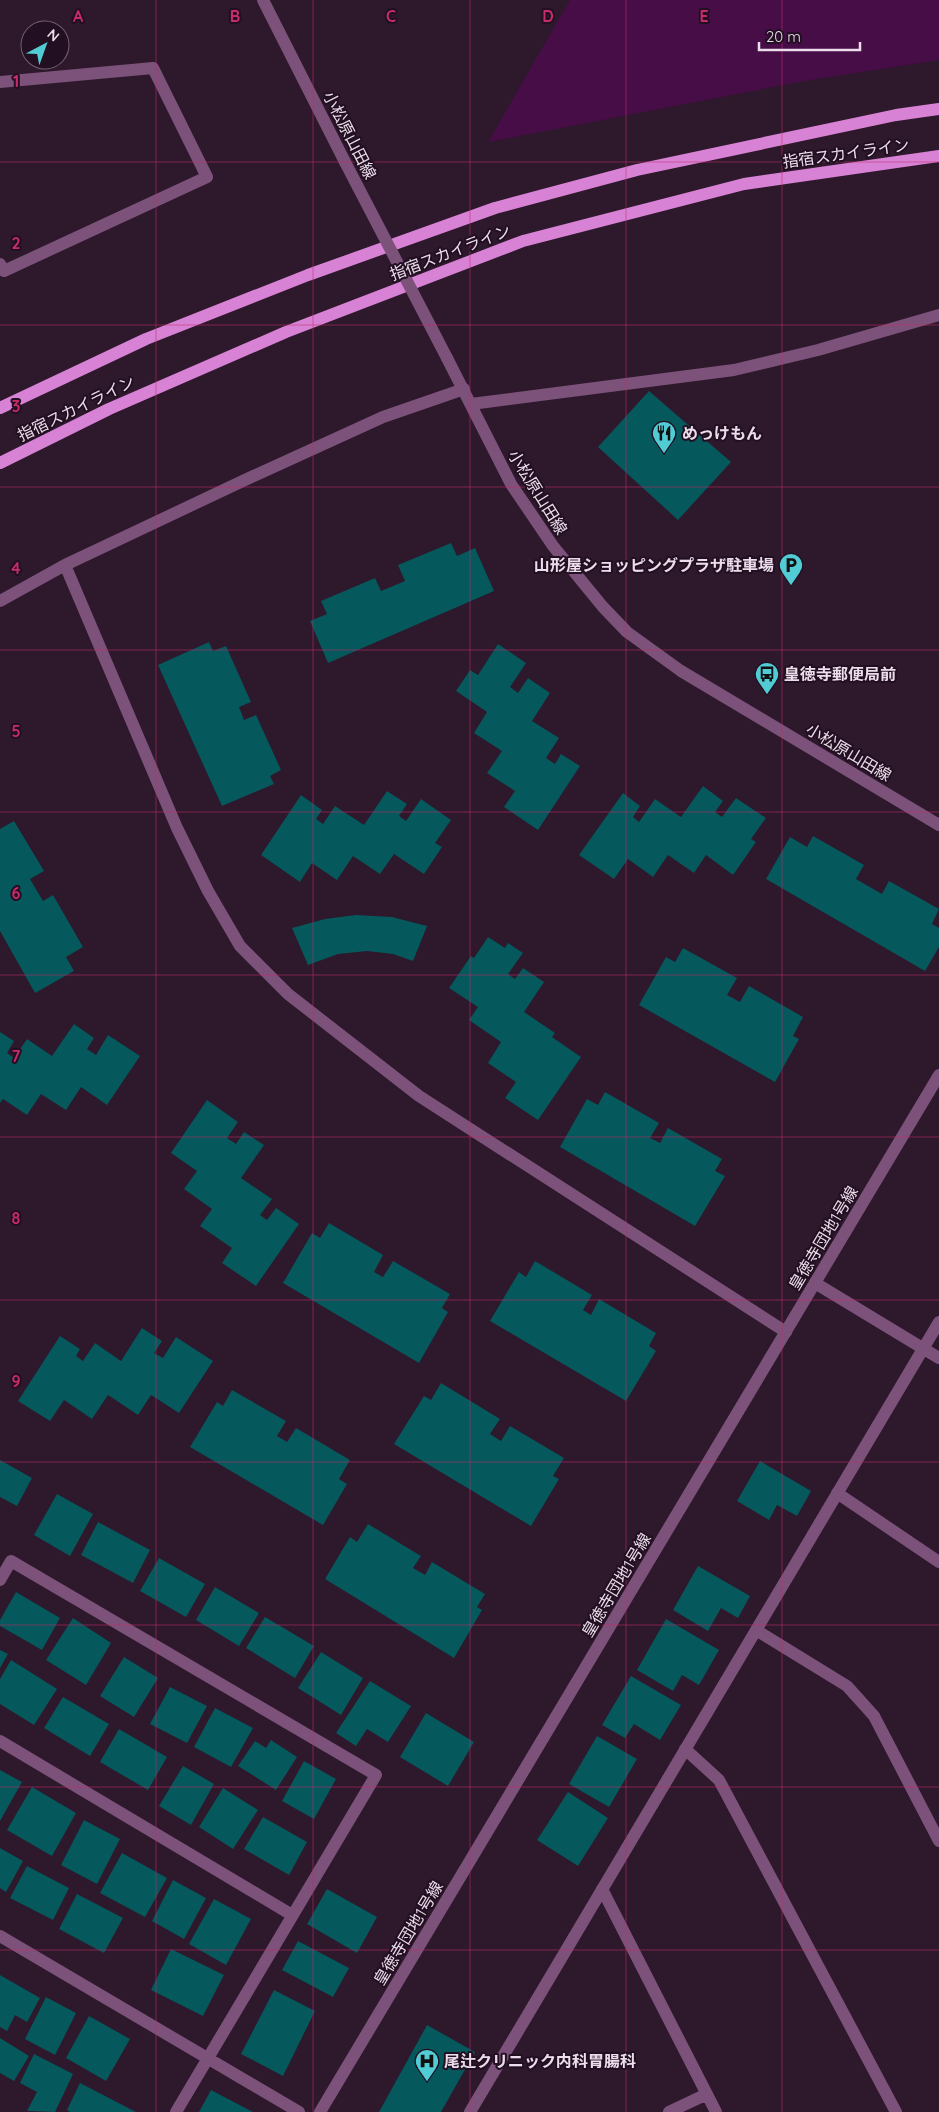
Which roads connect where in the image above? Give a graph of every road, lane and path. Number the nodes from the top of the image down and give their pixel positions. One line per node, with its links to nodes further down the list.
1 (263, 0): 7 (street, 小松原山田線, bridge)
2 (0, 82): 5 (street)
3 (939, 109): 9 (main road, 指宿スカイライン)
4 (939, 156): 10 (main road, 指宿スカイライン)
5 (0, 264)
6 (939, 315): 8 (street)
7 (464, 389): 8 (street, 小松原山田線); 11 (street)
8 (471, 404): 13 (street, 小松原山田線)
9 (0, 408)
10 (0, 463)
11 (65, 565): 12 (street); 17 (street)
12 (0, 601)
13 (939, 825)
14 (939, 1075): 15 (street, 皇徳寺団地1号線)
15 (815, 1282): 17 (street, 皇徳寺団地1号線); 18 (street)
16 (939, 1322): 18 (street)
17 (786, 1332): 34 (street, 皇徳寺団地1号線)
18 (923, 1349): 19 (street); 20 (street)
19 (939, 1358)
20 (837, 1493): 21 (street); 23 (street)
21 (939, 1562)
22 (0, 1580): 28 (street)
23 (756, 1630): 25 (street); 26 (street)
24 (0, 1742): 28 (street)
25 (685, 1749): 27 (street); 38 (street)
26 (939, 1841)
27 (602, 1889): 31 (street); 35 (street)
28 (292, 1915): 30 (street)
29 (0, 1936): 30 (street)
30 (208, 2058): 32 (street); 33 (street)
31 (707, 2094): 36 (street); 37 (street)
32 (176, 2112)
33 (299, 2112)
34 (320, 2112)
35 (470, 2112)
36 (669, 2112)
37 (716, 2112)
38 (896, 2112)

